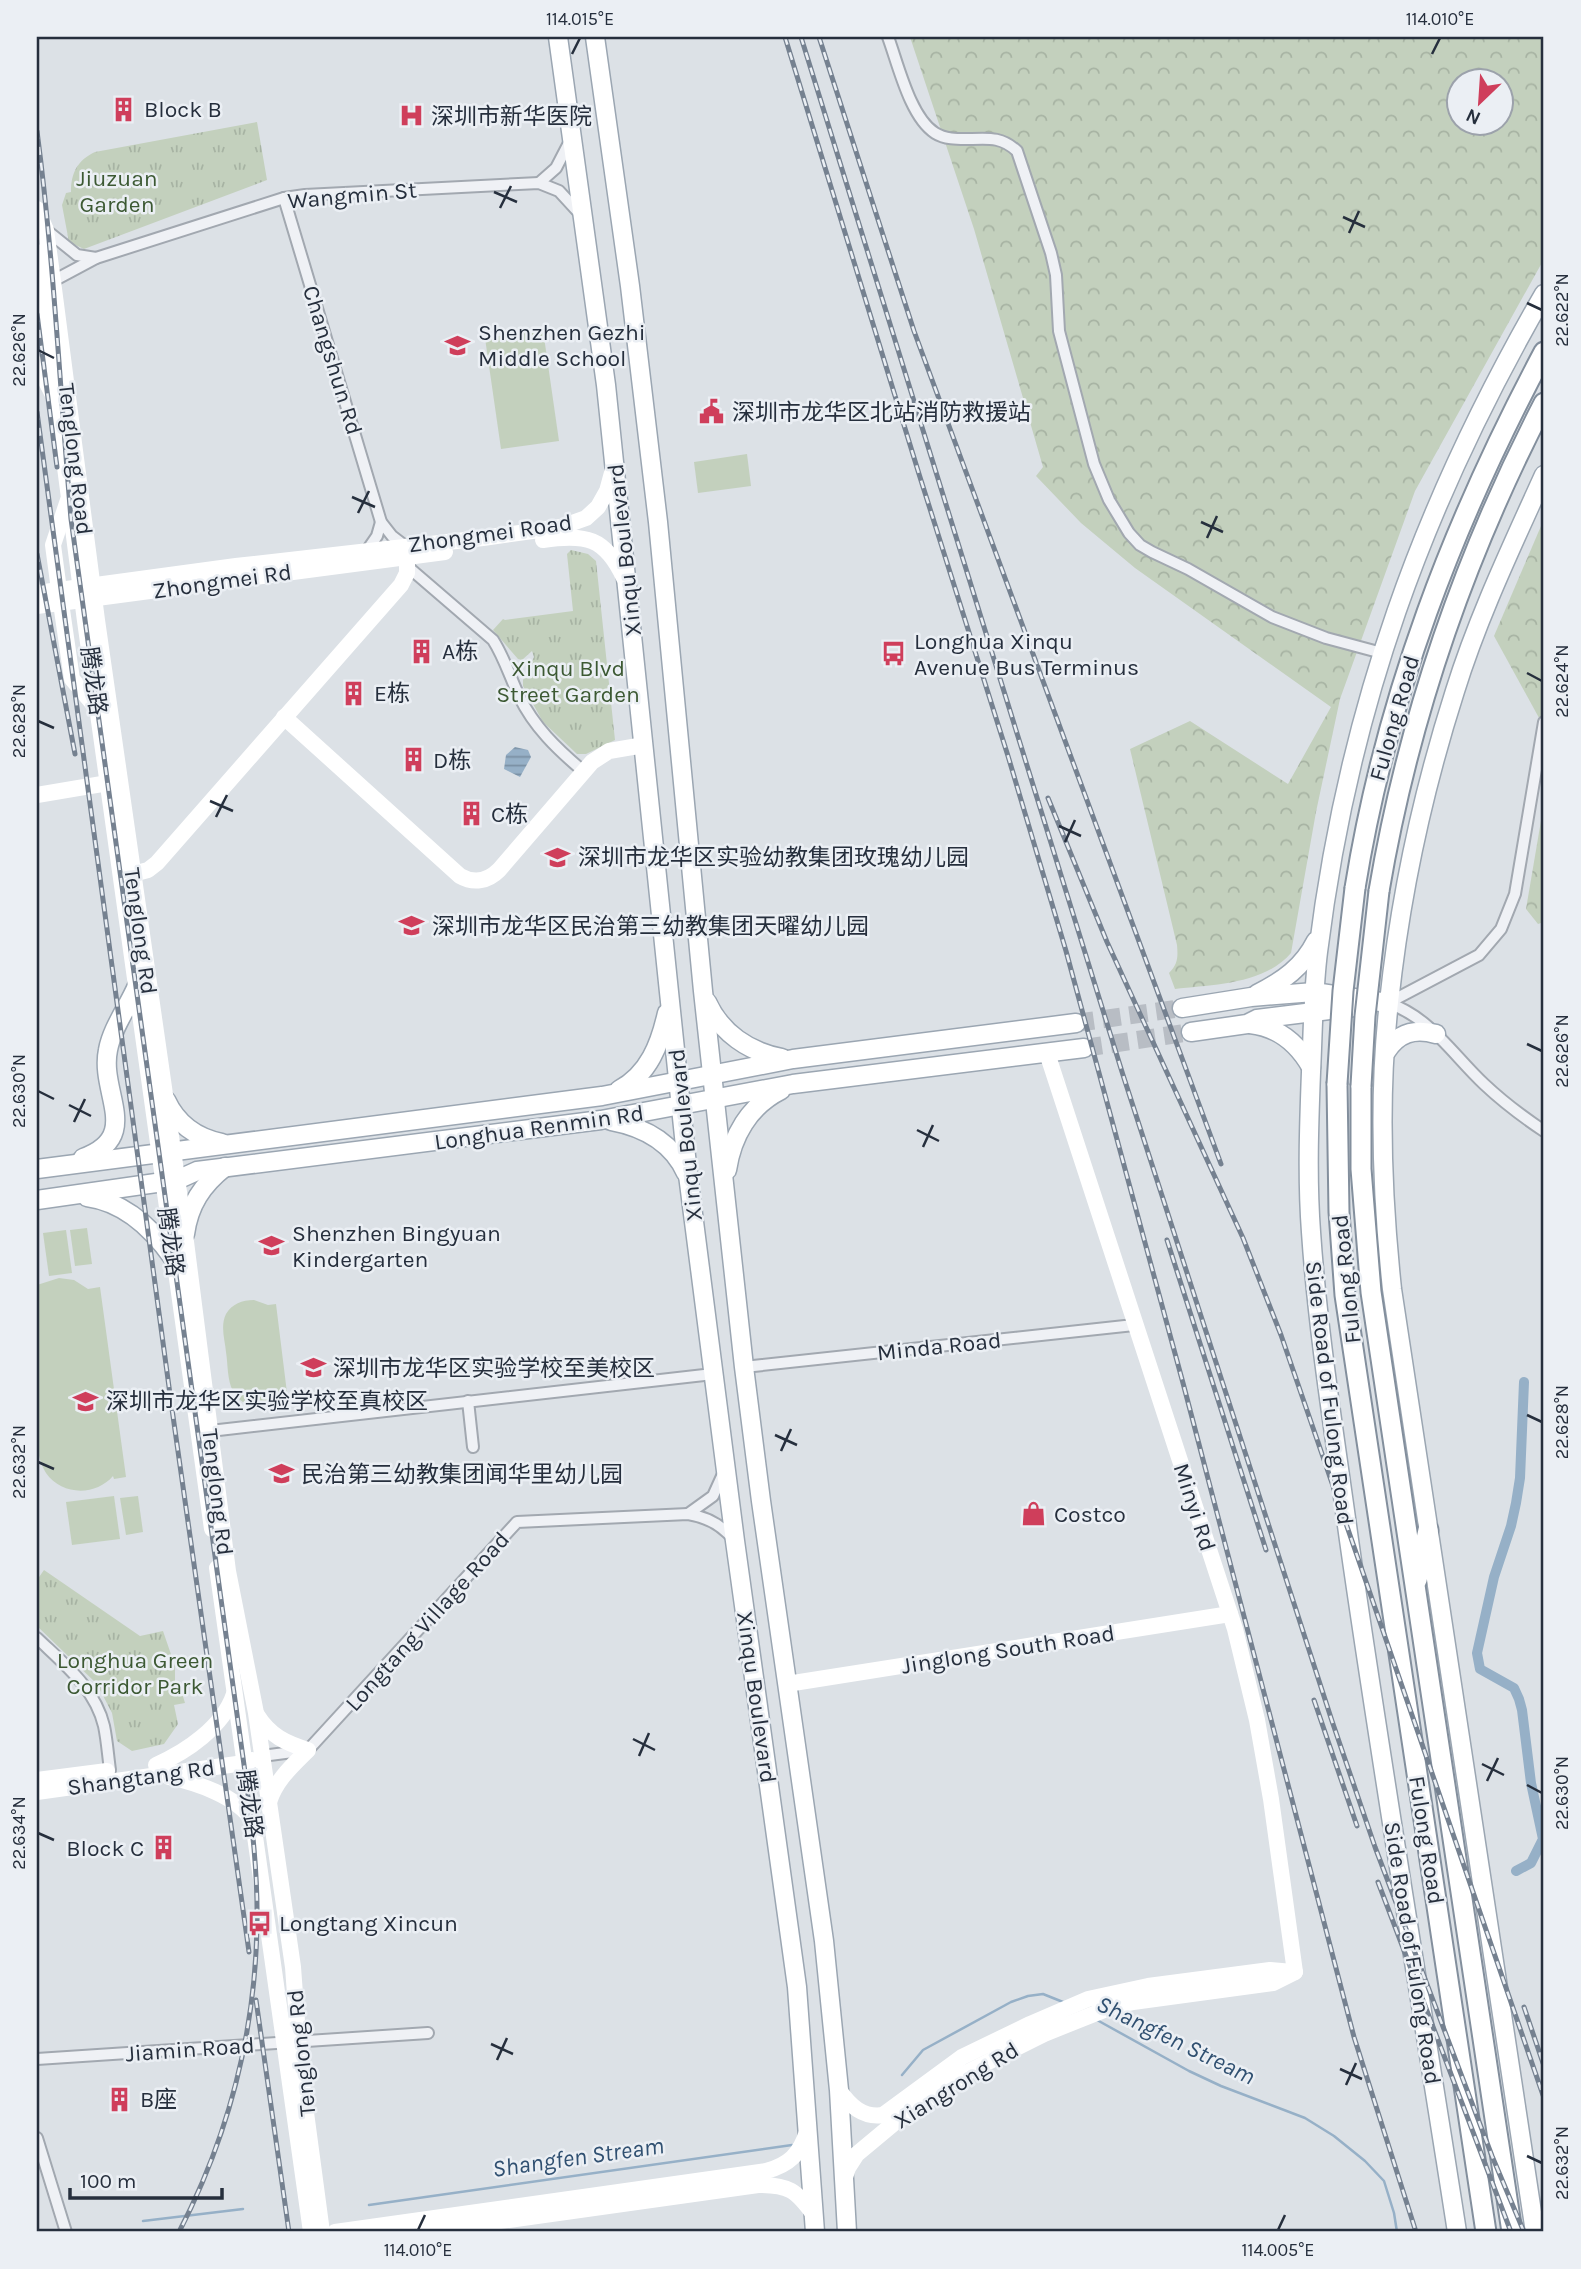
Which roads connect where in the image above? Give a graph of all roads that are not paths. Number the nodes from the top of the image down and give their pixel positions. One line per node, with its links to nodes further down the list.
1 (558, 37): 4 (main road, Xinqu Boulevard)
2 (595, 37): 40 (main road, Xinqu Boulevard)
3 (888, 37): 29 (street)
4 (572, 136): 5 (street); 8 (main road, Xinqu Boulevard)
5 (539, 183): 6 (street, Wangmin St); 8 (street)
6 (284, 198): 11 (street, Wangmin St); 21 (street, Changshun Rd)
7 (37, 209): 9 (main road, Tenglong Road)
8 (583, 217): 18 (main road, Xinqu Boulevard)
9 (46, 230): 11 (street); 12 (main road, Tenglong Road)
10 (37, 252): 16 (main road)
11 (96, 258): 12 (street, Wangmin St)
12 (53, 281): 26 (main road, Tenglong Road)
13 (1544, 294): 29 (main road, Side Road of Fulong Road)
14 (1544, 352): 119 (highway, Fulong Road, bridge)
15 (37, 364): 16 (main road)
16 (57, 402): 20 (main road)
17 (1544, 403): 87 (highway, Fulong Road, bridge)
18 (614, 460): 23 (main road, Zhongmei Road); 24 (main road, Xinqu Boulevard)
19 (1544, 475): 44 (main road)
20 (69, 498): 26 (main road); 27 (main road)
21 (381, 522): 22 (street); 23 (street)
22 (368, 549): 23 (main road, Zhongmei Road); 26 (main road, Zhongmei Rd)
23 (406, 556): 24 (main road, Zhongmei Road); 26 (main road, Zhongmei Rd); 31 (main road); 34 (street)
24 (628, 587): 33 (main road, Xinqu Boulevard)
25 (37, 593): 27 (main road, Zhongmei Rd)
26 (87, 593): 27 (main road, Zhongmei Rd); 30 (main road, Tenglong Rd)
27 (60, 597): 28 (main road, Zhongmei Rd); 30 (main road)
28 (37, 606)
29 (1375, 651): 38 (main road, Side Road of Fulong Road)
30 (102, 705): 35 (main road, 腾龙路); 37 (main road, Tenglong Rd)
31 (284, 717): 34 (main road); 37 (main road)
32 (1544, 722): 44 (street)
33 (644, 745): 34 (main road); 42 (main road, Xinqu Boulevard)
34 (583, 771)
35 (108, 783): 36 (main road); 39 (main road, 腾龙路)
36 (37, 798)
37 (133, 874): 61 (main road, Tenglong Rd)
38 (1322, 928): 41 (main road, Side Road of Fulong Road); 43 (main road)
39 (137, 986): 66 (main road, 腾龙路); 67 (main road)
40 (703, 991): 54 (main road); 56 (main road, Xinqu Boulevard)
41 (1314, 992): 43 (main road); 44 (main road); 46 (main road, Side Road of Fulong Road)
42 (670, 995): 57 (main road, Xinqu Boulevard); 59 (main road)
43 (1251, 997): 45 (main road)
44 (1388, 1003): 46 (main road); 50 (street); 52 (main road)
45 (1182, 1007)
46 (1313, 1011): 48 (main road); 55 (main road, Side Road of Fulong Road)
47 (1076, 1023): 54 (main road, Longhua Renmin Rd)
48 (1247, 1024): 49 (main road); 55 (main road)
49 (1191, 1032)
50 (1436, 1034): 52 (main road); 64 (street)
51 (1084, 1048): 53 (main road, Longhua Renmin Rd)
52 (1386, 1052): 85 (main road)
53 (1047, 1053): 58 (main road, Longhua Renmin Rd); 77 (main road, Minyi Rd)
54 (793, 1059): 56 (main road, Longhua Renmin Rd)
55 (1311, 1067): 118 (main road, Side Road of Fulong Road)
56 (712, 1074): 57 (main road, Longhua Renmin Rd); 60 (main road, Xinqu Boulevard)
57 (679, 1083): 59 (main road, Longhua Renmin Rd); 62 (main road, Xinqu Boulevard)
58 (793, 1084): 60 (main road, Longhua Renmin Rd); 72 (main road)
59 (602, 1096): 65 (main road, Longhua Renmin Rd)
60 (714, 1098): 62 (main road, Longhua Renmin Rd); 72 (main road, Xinqu Boulevard)
61 (166, 1100): 65 (main road); 66 (main road, Tenglong Rd)
62 (681, 1106): 63 (main road, Longhua Renmin Rd); 71 (main road, Xinqu Boulevard)
63 (601, 1120): 68 (main road, Longhua Renmin Rd); 71 (main road)
64 (1544, 1131)
65 (226, 1144): 66 (main road, Longhua Renmin Rd)
66 (166, 1152): 67 (main road, Longhua Renmin Rd); 70 (main road, Tenglong Rd)
67 (59, 1166): 69 (main road, Longhua Renmin Rd)
68 (225, 1167): 70 (main road, Longhua Renmin Rd); 75 (main road)
69 (37, 1169)
70 (170, 1181): 73 (main road, Longhua Renmin Rd); 75 (main road, Tenglong Rd); 76 (main road, 腾龙路)
71 (689, 1182): 79 (main road, Xinqu Boulevard)
72 (724, 1188): 78 (main road, Xinqu Boulevard)
73 (69, 1196): 74 (main road, Longhua Renmin Rd); 76 (main road)
74 (37, 1200)
75 (185, 1234): 81 (main road, Tenglong Rd)
76 (173, 1258): 91 (main road, 腾龙路)
77 (1134, 1325): 78 (street, Minda Road); 88 (main road, Minyi Rd)
78 (744, 1367): 90 (main road, Xinqu Boulevard)
79 (713, 1374): 80 (street); 83 (main road, Xinqu Boulevard)
80 (467, 1401): 81 (street); 82 (street)
81 (210, 1431): 92 (main road, Tenglong Rd)
82 (473, 1447)
83 (725, 1461): 84 (street); 86 (main road, Xinqu Boulevard)
84 (688, 1514): 86 (street, Longtang Village Road); 93 (street, Longtang Village Road)
85 (1428, 1530): 87 (highway); 121 (main road)
86 (735, 1542): 107 (main road, Xinqu Boulevard)
87 (1415, 1591): 120 (highway, Fulong Road)
88 (1230, 1614): 90 (main road, Jinglong South Road); 102 (main road, Minyi Rd)
89 (37, 1638): 96 (street)
90 (787, 1684): 106 (main road, Xinqu Boulevard)
91 (235, 1692): 95 (main road, 腾龙路); 97 (main road)
92 (256, 1713): 93 (main road); 94 (main road, Tenglong Rd)
93 (308, 1750): 94 (street); 100 (main road)
94 (262, 1756): 95 (main road, Shangtang Rd); 100 (main road, Tenglong Rd)
95 (244, 1758): 97 (main road, Shangtang Rd); 101 (main road, 腾龙路)
96 (110, 1770): 97 (main road, Shangtang Rd); 98 (main road, Shangtang Rd)
97 (156, 1770): 99 (main road, Shangtang Rd); 101 (main road)
98 (37, 1780)
99 (37, 1791)
100 (269, 1802): 104 (main road, Tenglong Rd)
101 (253, 1822): 104 (main road, 腾龙路)
102 (1296, 1972): 106 (main road, Xiangrong Rd); 109 (main road, Xiangrong Rd)
103 (428, 2033): 104 (street, Jiamin Road)
104 (292, 2043): 105 (street, Jiamin Road); 113 (main road, 腾龙路); 114 (main road, Tenglong Rd)
105 (37, 2059)
106 (839, 2090): 109 (main road, Xinqu Boulevard)
107 (808, 2126): 110 (main road, Xinqu Boulevard); 115 (main road)
108 (37, 2138): 112 (street)
109 (844, 2180): 117 (main road, Xinqu Boulevard)
110 (814, 2224): 111 (main road)
111 (464, 2229): 116 (main road)
112 (66, 2232)
113 (311, 2232)
114 (322, 2232)
115 (335, 2232)
116 (423, 2232)
117 (847, 2232)
118 (1457, 2232)
119 (1486, 2232)
120 (1512, 2232)
121 (1535, 2232)

